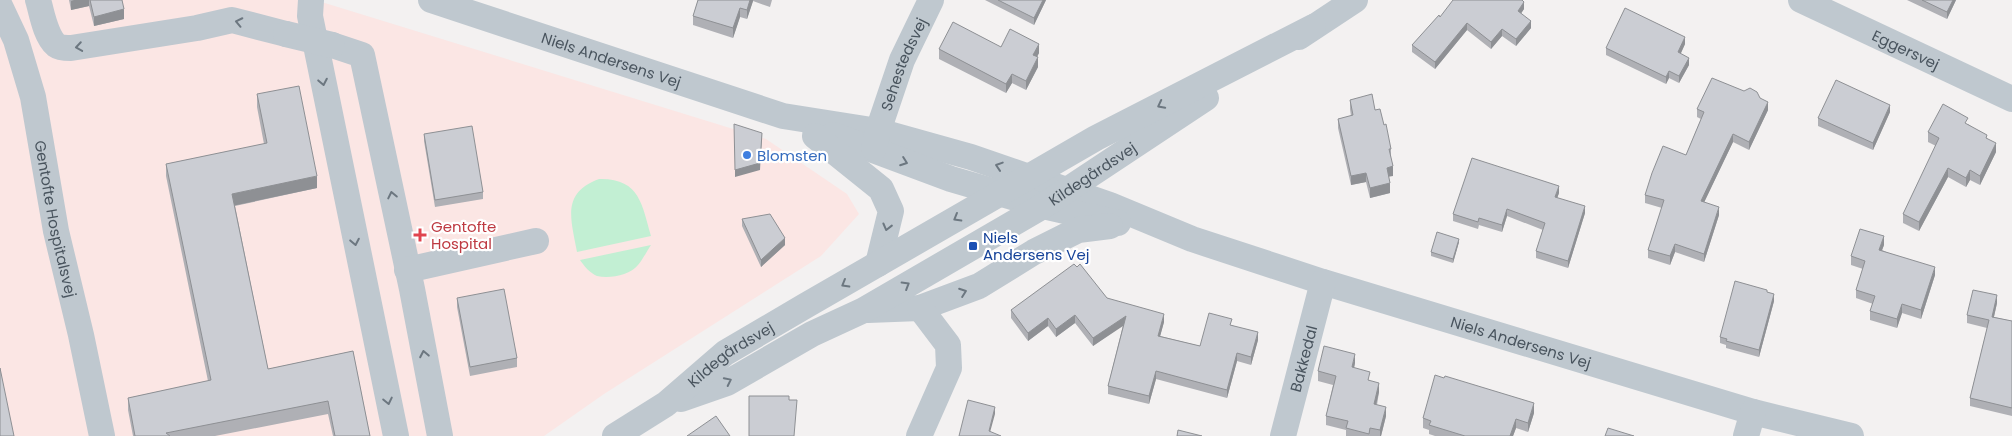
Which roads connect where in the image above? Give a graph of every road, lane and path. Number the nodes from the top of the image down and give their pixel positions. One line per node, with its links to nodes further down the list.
1 (15, 0): 10 (street)
2 (38, 0): 23 (street, one-way to 2, bridge)
3 (311, 0): 30 (street, one-way to 30)
4 (431, 0): 12 (street, Niels Andersens Vej)
5 (931, 0): 13 (street, Sehestedsvej)
6 (1354, 0): 9 (street, Kildegårdsvej)
7 (1801, 0): 11 (street, Eggersvej)
8 (0, 6): 10 (street, Gentofte Hospitalsvej)
9 (1313, 27): 14 (street, Kildegårdsvej, one-way to 14); 16 (street, Kildegårdsvej)
10 (33, 97): 29 (street, Gentofte Hospitalsvej)
11 (2012, 99)
12 (793, 118): 13 (street, Niels Andersens Vej); 15 (street)
13 (876, 141): 14 (street, Niels Andersens Vej, one-way to 13); 15 (street, Sehestedsvej); 17 (street, Niels Andersens Vej, one-way to 17)
14 (1029, 176): 16 (street, Niels Andersens Vej); 17 (street, Kildegårdsvej)
15 (867, 178): 22 (street, one-way to 22)
16 (1067, 190): 18 (street, Kildegårdsvej); 20 (street, Niels Andersens Vej)
17 (999, 194): 18 (street, Niels Andersens Vej); 22 (street, Kildegårdsvej, one-way to 22)
18 (1043, 206): 19 (street, Niels Andersens Vej); 26 (street, Kildegårdsvej, one-way to 18)
19 (1124, 224): 20 (street, Niels Andersens Vej); 25 (street, Kildegårdsvej, one-way to 19)
20 (1192, 239): 24 (street, Niels Andersens Vej)
21 (536, 241): 23 (street)
22 (878, 264): 27 (street, Kildegårdsvej, one-way to 27)
23 (407, 270): 31 (street, one-way to 23)
24 (1323, 282): 28 (street, Niels Andersens Vej); 34 (street, Bakkedal)
25 (920, 308): 26 (street, Kildegårdsvej); 33 (street)
26 (864, 310): 27 (street, Kildegårdsvej, one-way to 26)
27 (666, 404): 32 (street, Kildegårdsvej)
28 (1750, 424): 35 (street, Niels Andersens Vej)
29 (102, 436)
30 (396, 436)
31 (440, 436)
32 (615, 436)
33 (920, 436)
34 (1283, 436)
35 (1851, 436)

